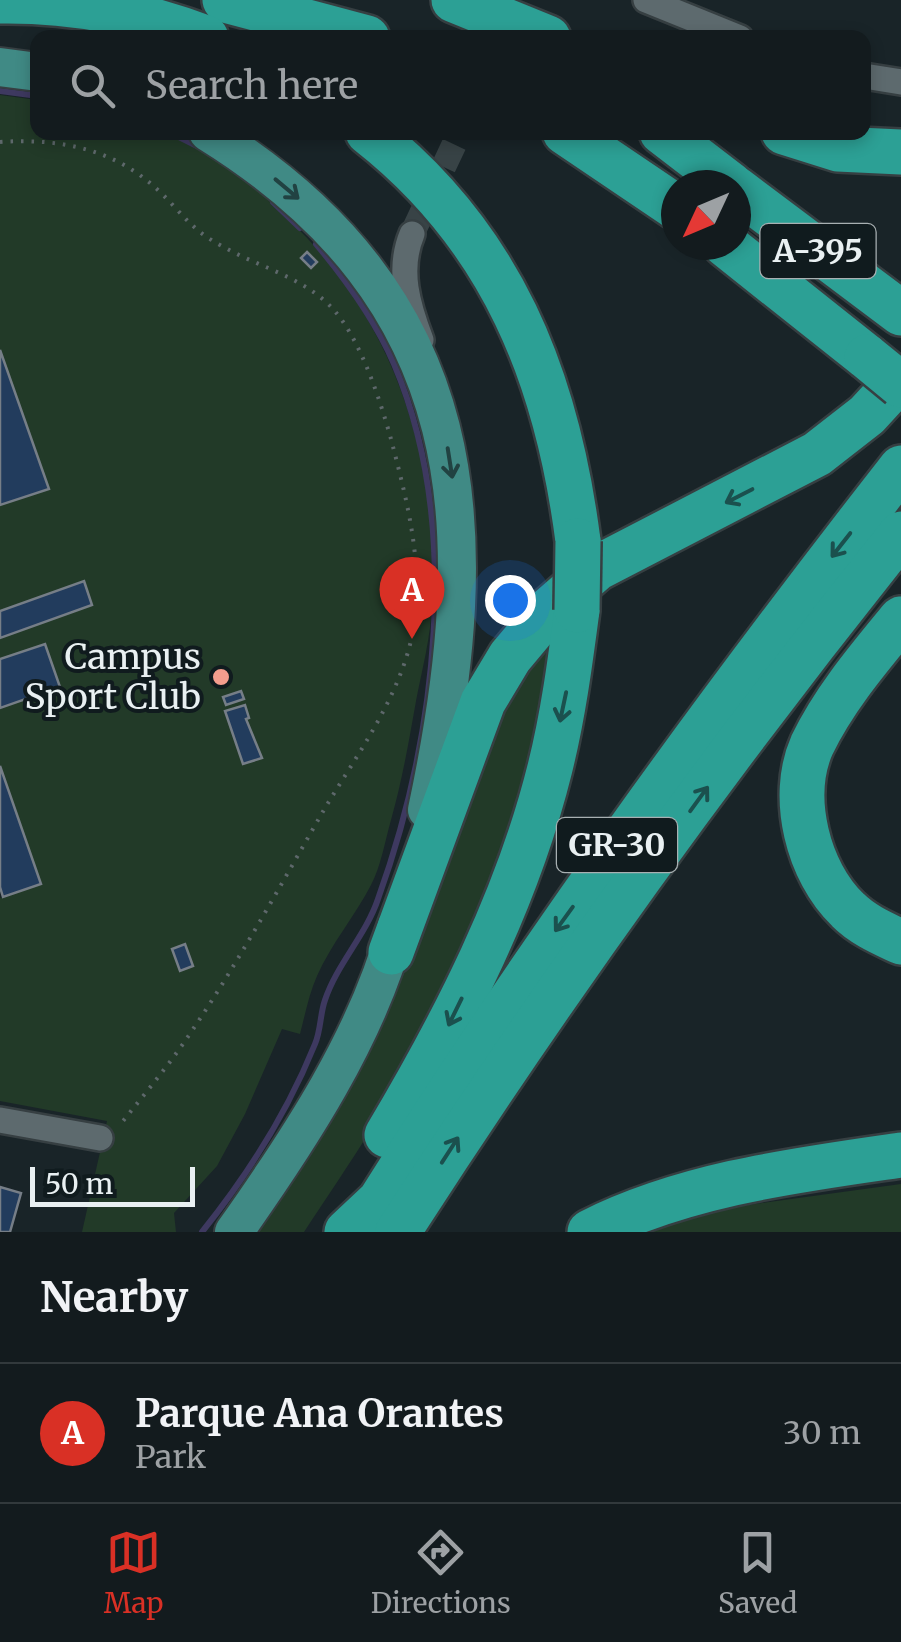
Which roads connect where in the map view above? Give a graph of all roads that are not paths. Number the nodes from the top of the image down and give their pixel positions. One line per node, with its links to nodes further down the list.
1 (225, 0): 7 (highway)
2 (419, 0): 8 (highway)
3 (454, 0): 9 (highway)
4 (646, 0): 10 (street)
5 (0, 1): 6 (highway)
6 (181, 30)
7 (336, 30)
8 (481, 30)
9 (528, 30)
10 (720, 30)
11 (0, 68): 12 (main road)
12 (30, 71)
13 (871, 77): 14 (street)
14 (901, 82)
15 (221, 140): 28 (main road, one-way to 28)
16 (377, 140): 38 (highway, one-way to 38, bridge)
17 (577, 140): 22 (highway)
18 (672, 140): 21 (highway, A-395)
19 (809, 140): 20 (highway)
20 (901, 152)
21 (712, 170)
22 (661, 197)
23 (751, 200): 26 (highway, A-395)
24 (412, 234): 28 (street)
25 (745, 260): 27 (highway)
26 (901, 313)
27 (890, 373): 33 (highway, one-way to 33)
28 (437, 406): 33 (main road, one-way to 33)
29 (901, 468): 38 (highway, GR-30, one-way to 38)
30 (901, 534): 39 (highway, GR-30, one-way to 30)
31 (901, 619): 32 (highway)
32 (901, 942)
33 (390, 952): 37 (main road)
34 (0, 1120): 35 (street)
35 (100, 1138)
36 (901, 1155): 40 (highway)
37 (234, 1232)
38 (343, 1232)
39 (398, 1232)
40 (590, 1232)

